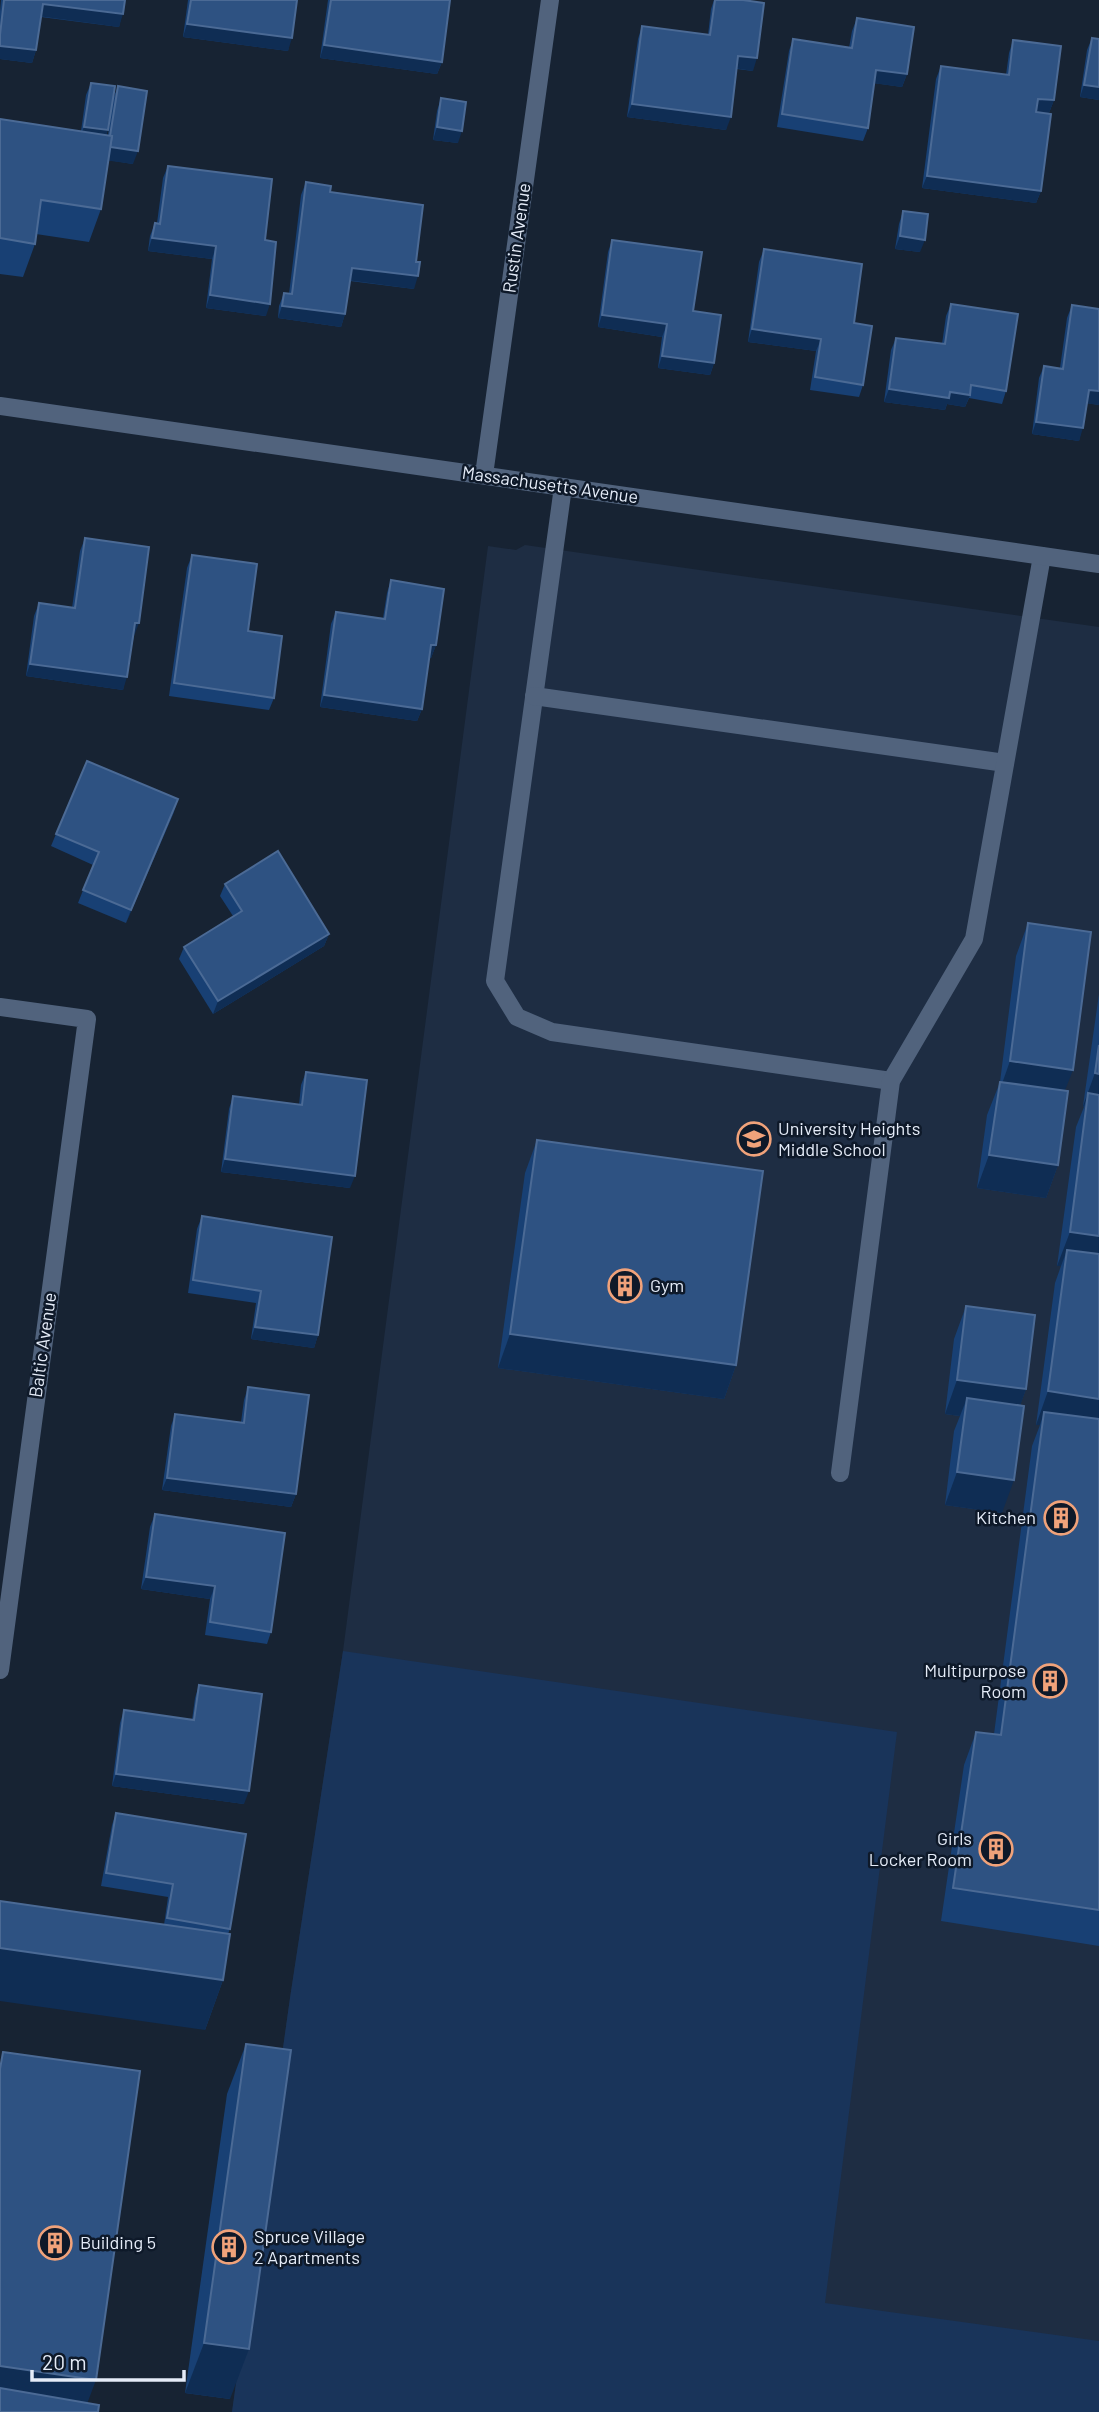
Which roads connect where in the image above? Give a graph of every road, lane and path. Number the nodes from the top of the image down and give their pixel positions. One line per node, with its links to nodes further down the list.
1 (550, 0): 3 (street, Rustin Avenue)
2 (0, 406): 3 (street, Massachusetts Avenue)
3 (484, 475): 4 (street, Massachusetts Avenue)
4 (563, 487): 5 (street, Massachusetts Avenue); 7 (street)
5 (1042, 556): 6 (street, Massachusetts Avenue); 8 (street)
6 (1099, 564)
7 (534, 696): 8 (street); 10 (street)
8 (1005, 763): 10 (street)
9 (0, 1007): 12 (street, Baltic Avenue)
10 (891, 1081): 11 (street)
11 (840, 1473)
12 (3, 1629): 13 (street, Baltic Avenue)
13 (0, 1670)

